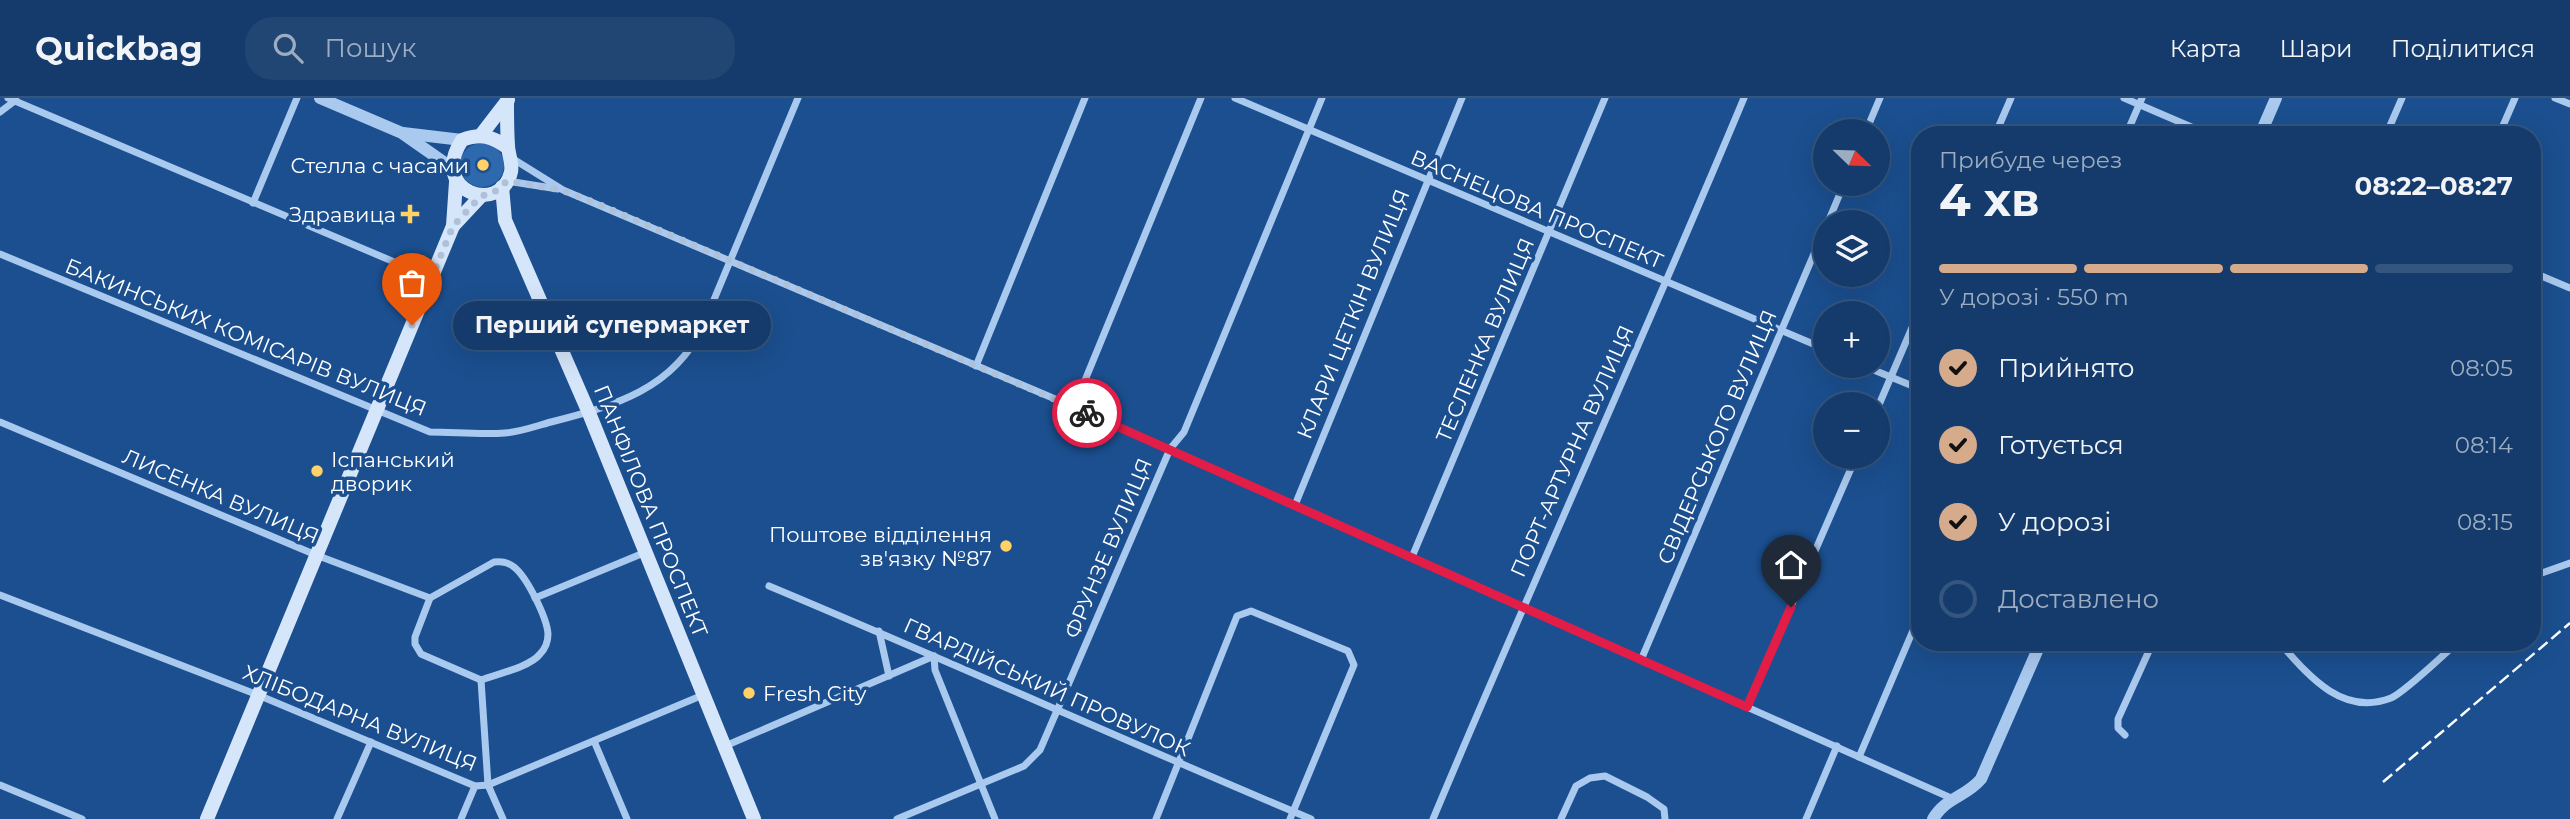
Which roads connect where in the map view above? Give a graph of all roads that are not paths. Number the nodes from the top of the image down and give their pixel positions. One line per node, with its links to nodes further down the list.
1 (297, 98): 40 (street)
2 (320, 98): 31 (street)
3 (798, 98): 46 (street, БАКИНСЬКИХ КОМІСАРІВ ВУЛИЦЯ)
4 (1085, 98): 54 (street)
5 (1201, 98): 58 (street)
6 (1236, 98): 30 (street, ВАСНЕЦОВА ПРОСПЕКТ)
7 (1322, 98): 30 (street, ФРУНЗЕ ВУЛИЦЯ)
8 (1462, 98): 36 (street, КЛАРИ ЦЕТКІН ВУЛИЦЯ)
9 (1605, 98): 43 (street, ТЕСЛЕНКА ВУЛИЦЯ)
10 (1744, 98): 49 (street, ПОРТ-АРТУРНА ВУЛИЦЯ)
11 (1880, 98): 23 (street)
12 (2011, 98): 24 (street)
13 (2124, 98): 20 (street)
14 (2276, 98): 27 (street)
15 (2402, 98): 28 (street)
16 (2515, 98): 29 (street)
17 (2555, 98): 21 (street)
18 (13, 99): 22 (street); 40 (street)
19 (508, 100): 32 (main road); 34 (main road)
20 (2141, 101): 25 (street); 26 (street)
21 (2570, 104)
22 (0, 112)
23 (1871, 119)
24 (1999, 126)
25 (2130, 126)
26 (2192, 126)
27 (2264, 126)
28 (2390, 126)
29 (2503, 126)
30 (1309, 129): 36 (street, ВАСНЕЦОВА ПРОСПЕКТ); 62 (street, ФРУНЗЕ ВУЛИЦЯ)
31 (402, 132): 33 (street); 35 (street)
32 (481, 135): 33 (main road); 34 (main road)
33 (462, 141): 35 (main road)
34 (509, 153): 37 (main road); 38 (street)
35 (454, 175): 39 (main road); 42 (main road)
36 (1426, 181): 43 (street, ВАСНЕЦОВА ПРОСПЕКТ); 64 (street, КЛАРИ ЦЕТКІН ВУЛИЦЯ)
37 (505, 184): 38 (street); 39 (main road); 41 (main road, ПАНФІЛОВА ПРОСПЕКТ)
38 (562, 190): 46 (street)
39 (481, 196): 41 (main road, ПАНФІЛОВА ПРОСПЕКТ); 42 (main road)
40 (253, 203): 48 (street)
41 (505, 220): 60 (main road, ПАНФІЛОВА ПРОСПЕКТ)
42 (453, 226): 48 (main road)
43 (1550, 231): 49 (street, ВАСНЕЦОВА ПРОСПЕКТ); 67 (street, ТЕСЛЕНКА ВУЛИЦЯ)
44 (0, 254): 59 (street, БАКИНСЬКИХ КОМІСАРІВ ВУЛИЦЯ)
45 (1813, 257): 52 (street, СВІДЕРСЬКОГО ВУЛИЦЯ)
46 (730, 259): 54 (street); 60 (street, БАКИНСЬКИХ КОМІСАРІВ ВУЛИЦЯ)
47 (2541, 276): 50 (street)
48 (432, 278): 59 (main road)
49 (1667, 283): 52 (street, ВАСНЕЦОВА ПРОСПЕКТ); 74 (street, ПОРТ-АРТУРНА ВУЛИЦЯ)
50 (2570, 288)
51 (1911, 330): 55 (street)
52 (1782, 331): 53 (street, ВАСНЕЦОВА ПРОСПЕКТ); 82 (street, СВІДЕРСЬКОГО ВУЛИЦЯ)
53 (1813, 344)
54 (976, 366): 58 (street)
55 (1891, 377): 56 (street); 57 (street)
56 (1911, 385)
57 (1884, 392)
58 (1074, 407): 62 (street)
59 (377, 411): 60 (street, БАКИНСЬКИХ КОМІСАРІВ ВУЛИЦЯ); 66 (main road)
60 (589, 413): 65 (main road, ПАНФІЛОВА ПРОСПЕКТ)
61 (0, 422): 66 (street, ЛИСЕНКА ВУЛИЦЯ)
62 (1170, 449): 64 (street); 88 (street, ФРУНЗЕ ВУЛИЦЯ)
63 (1851, 469): 87 (street)
64 (1295, 505): 67 (street)
65 (646, 552): 73 (street); 86 (main road, ПАНФІЛОВА ПРОСПЕКТ)
66 (316, 555): 72 (street, ЛИСЕНКА ВУЛИЦЯ); 85 (main road)
67 (1412, 557): 74 (street)
68 (2570, 563): 69 (street)
69 (2541, 573)
70 (769, 586): 75 (street, ГВАРДІЙСЬКИЙ ПРОВУЛОК)
71 (0, 595): 85 (street, ХЛІБОДАРНА ВУЛИЦЯ)
72 (430, 598): 73 (street); 84 (street)
73 (535, 598): 84 (street)
74 (1522, 608): 82 (street); 113 (street, ПОРТ-АРТУРНА ВУЛИЦЯ)
75 (878, 631): 81 (street, ГВАРДІЙСЬКИЙ ПРОВУЛОК); 83 (street)
76 (1911, 635): 94 (street)
77 (2037, 651): 100 (street)
78 (2149, 651): 89 (street)
79 (2287, 651): 80 (street)
80 (2447, 651)
81 (934, 656): 83 (street); 88 (street, ГВАРДІЙСЬКИЙ ПРОВУЛОК); 98 (street)
82 (1641, 660): 87 (street)
83 (889, 676): 92 (street)
84 (481, 680): 97 (street)
85 (258, 695): 91 (street, ХЛІБОДАРНА ВУЛИЦЯ); 103 (main road)
86 (704, 695): 90 (street, ХЛІБОДАРНА ВУЛИЦЯ); 92 (main road, ПАНФІЛОВА ПРОСПЕКТ)
87 (1747, 707): 93 (street)
88 (1058, 711): 95 (street, ГВАРДІЙСЬКИЙ ПРОВУЛОК); 98 (street, ФРУНЗЕ ВУЛИЦЯ)
89 (2125, 735)
90 (594, 741): 97 (street, ХЛІБОДАРНА ВУЛИЦЯ); 107 (street)
91 (370, 742): 99 (street, ХЛІБОДАРНА ВУЛИЦЯ); 104 (street)
92 (725, 746): 108 (main road, ПАНФІЛОВА ПРОСПЕКТ)
93 (1837, 746): 94 (street); 116 (street)
94 (1859, 757): 100 (street)
95 (1178, 764): 101 (street, ГВАРДІЙСЬКИЙ ПРОВУЛОК); 101 (street); 111 (street)
96 (0, 785): 102 (street)
97 (488, 785): 99 (street, ХЛІБОДАРНА ВУЛИЦЯ); 106 (street)
98 (979, 785): 109 (street, ФРУНЗЕ ВУЛИЦЯ); 110 (street)
99 (475, 786): 105 (street)
100 (1951, 798): 117 (street)
101 (1292, 815): 112 (street, ГВАРДІЙСЬКИЙ ПРОВУЛОК)
102 (82, 819)
103 (207, 819)
104 (337, 819)
105 (461, 819)
106 (503, 819)
107 (627, 819)
108 (754, 819)
109 (897, 819)
110 (995, 819)
111 (1156, 819)
112 (1311, 819)
113 (1433, 819)
114 (1561, 819): 115 (street)
115 (1665, 819)
116 (1806, 819)
117 (1933, 819)

